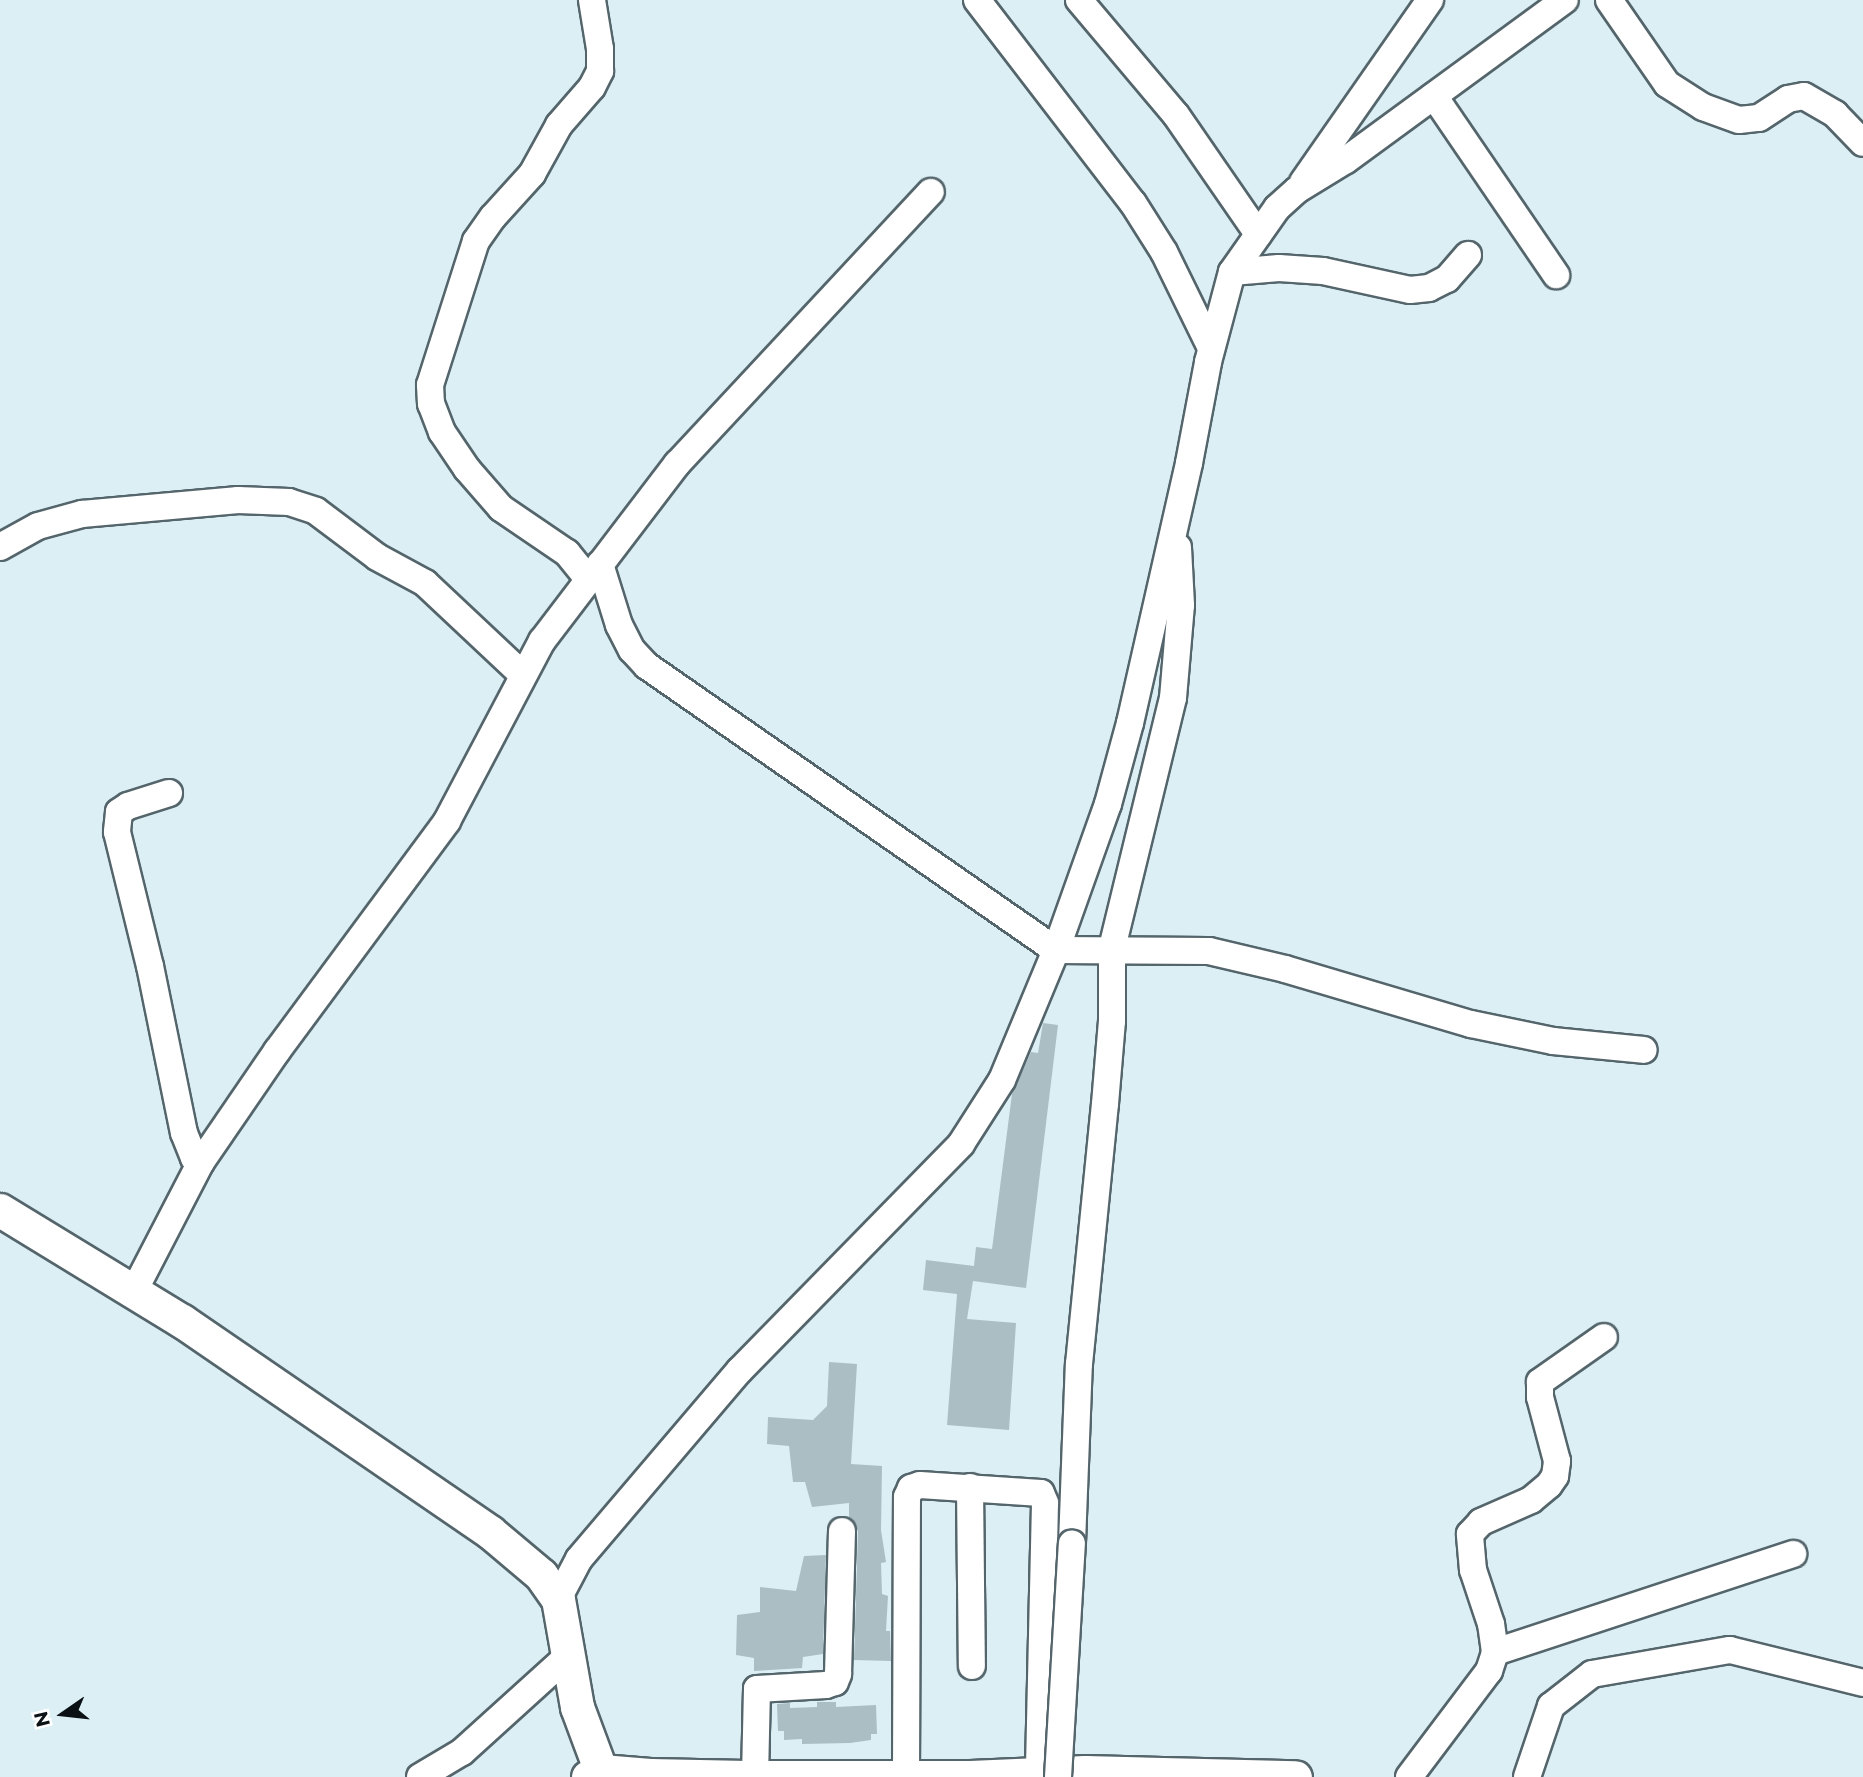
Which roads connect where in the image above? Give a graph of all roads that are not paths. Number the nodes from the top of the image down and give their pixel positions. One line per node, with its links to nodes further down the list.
1 (592, 0): 18 (street)
2 (977, 0): 15 (street)
3 (1079, 0): 11 (street)
4 (1430, 0): 9 (street)
5 (1565, 0): 7 (street)
6 (1609, 0): 8 (street)
7 (1434, 96): 9 (street); 14 (street)
8 (1863, 144)
9 (1297, 190): 11 (street)
10 (931, 192): 18 (street)
11 (1258, 234): 13 (street)
12 (1468, 255): 13 (street)
13 (1232, 272): 15 (street)
14 (1556, 275)
15 (1212, 348): 16 (street)
16 (1176, 517): 21 (street); 22 (street)
17 (0, 547): 19 (street)
18 (594, 572): 19 (street); 22 (street)
19 (523, 675): 24 (street)
20 (169, 793): 24 (street)
21 (1112, 948): 22 (street); 23 (street); 38 (street, bridge)
22 (1056, 950): 31 (street)
23 (1644, 1050)
24 (201, 1162): 26 (street)
25 (0, 1210): 26 (main road)
26 (133, 1293): 31 (main road)
27 (1604, 1337): 32 (street)
28 (970, 1488): 34 (street); 37 (street); 38 (street)
29 (842, 1531): 40 (street)
30 (1793, 1554): 32 (street)
31 (558, 1599): 33 (main road)
32 (1495, 1653): 42 (street)
33 (569, 1654): 36 (main road); 39 (street)
34 (972, 1665)
35 (1863, 1683): 43 (street)
36 (597, 1775): 40 (main road)
37 (906, 1776): 38 (main road); 40 (main road)
38 (1048, 1776): 41 (main road)
39 (420, 1777)
40 (755, 1777)
41 (1294, 1777)
42 (1409, 1777)
43 (1527, 1777)

